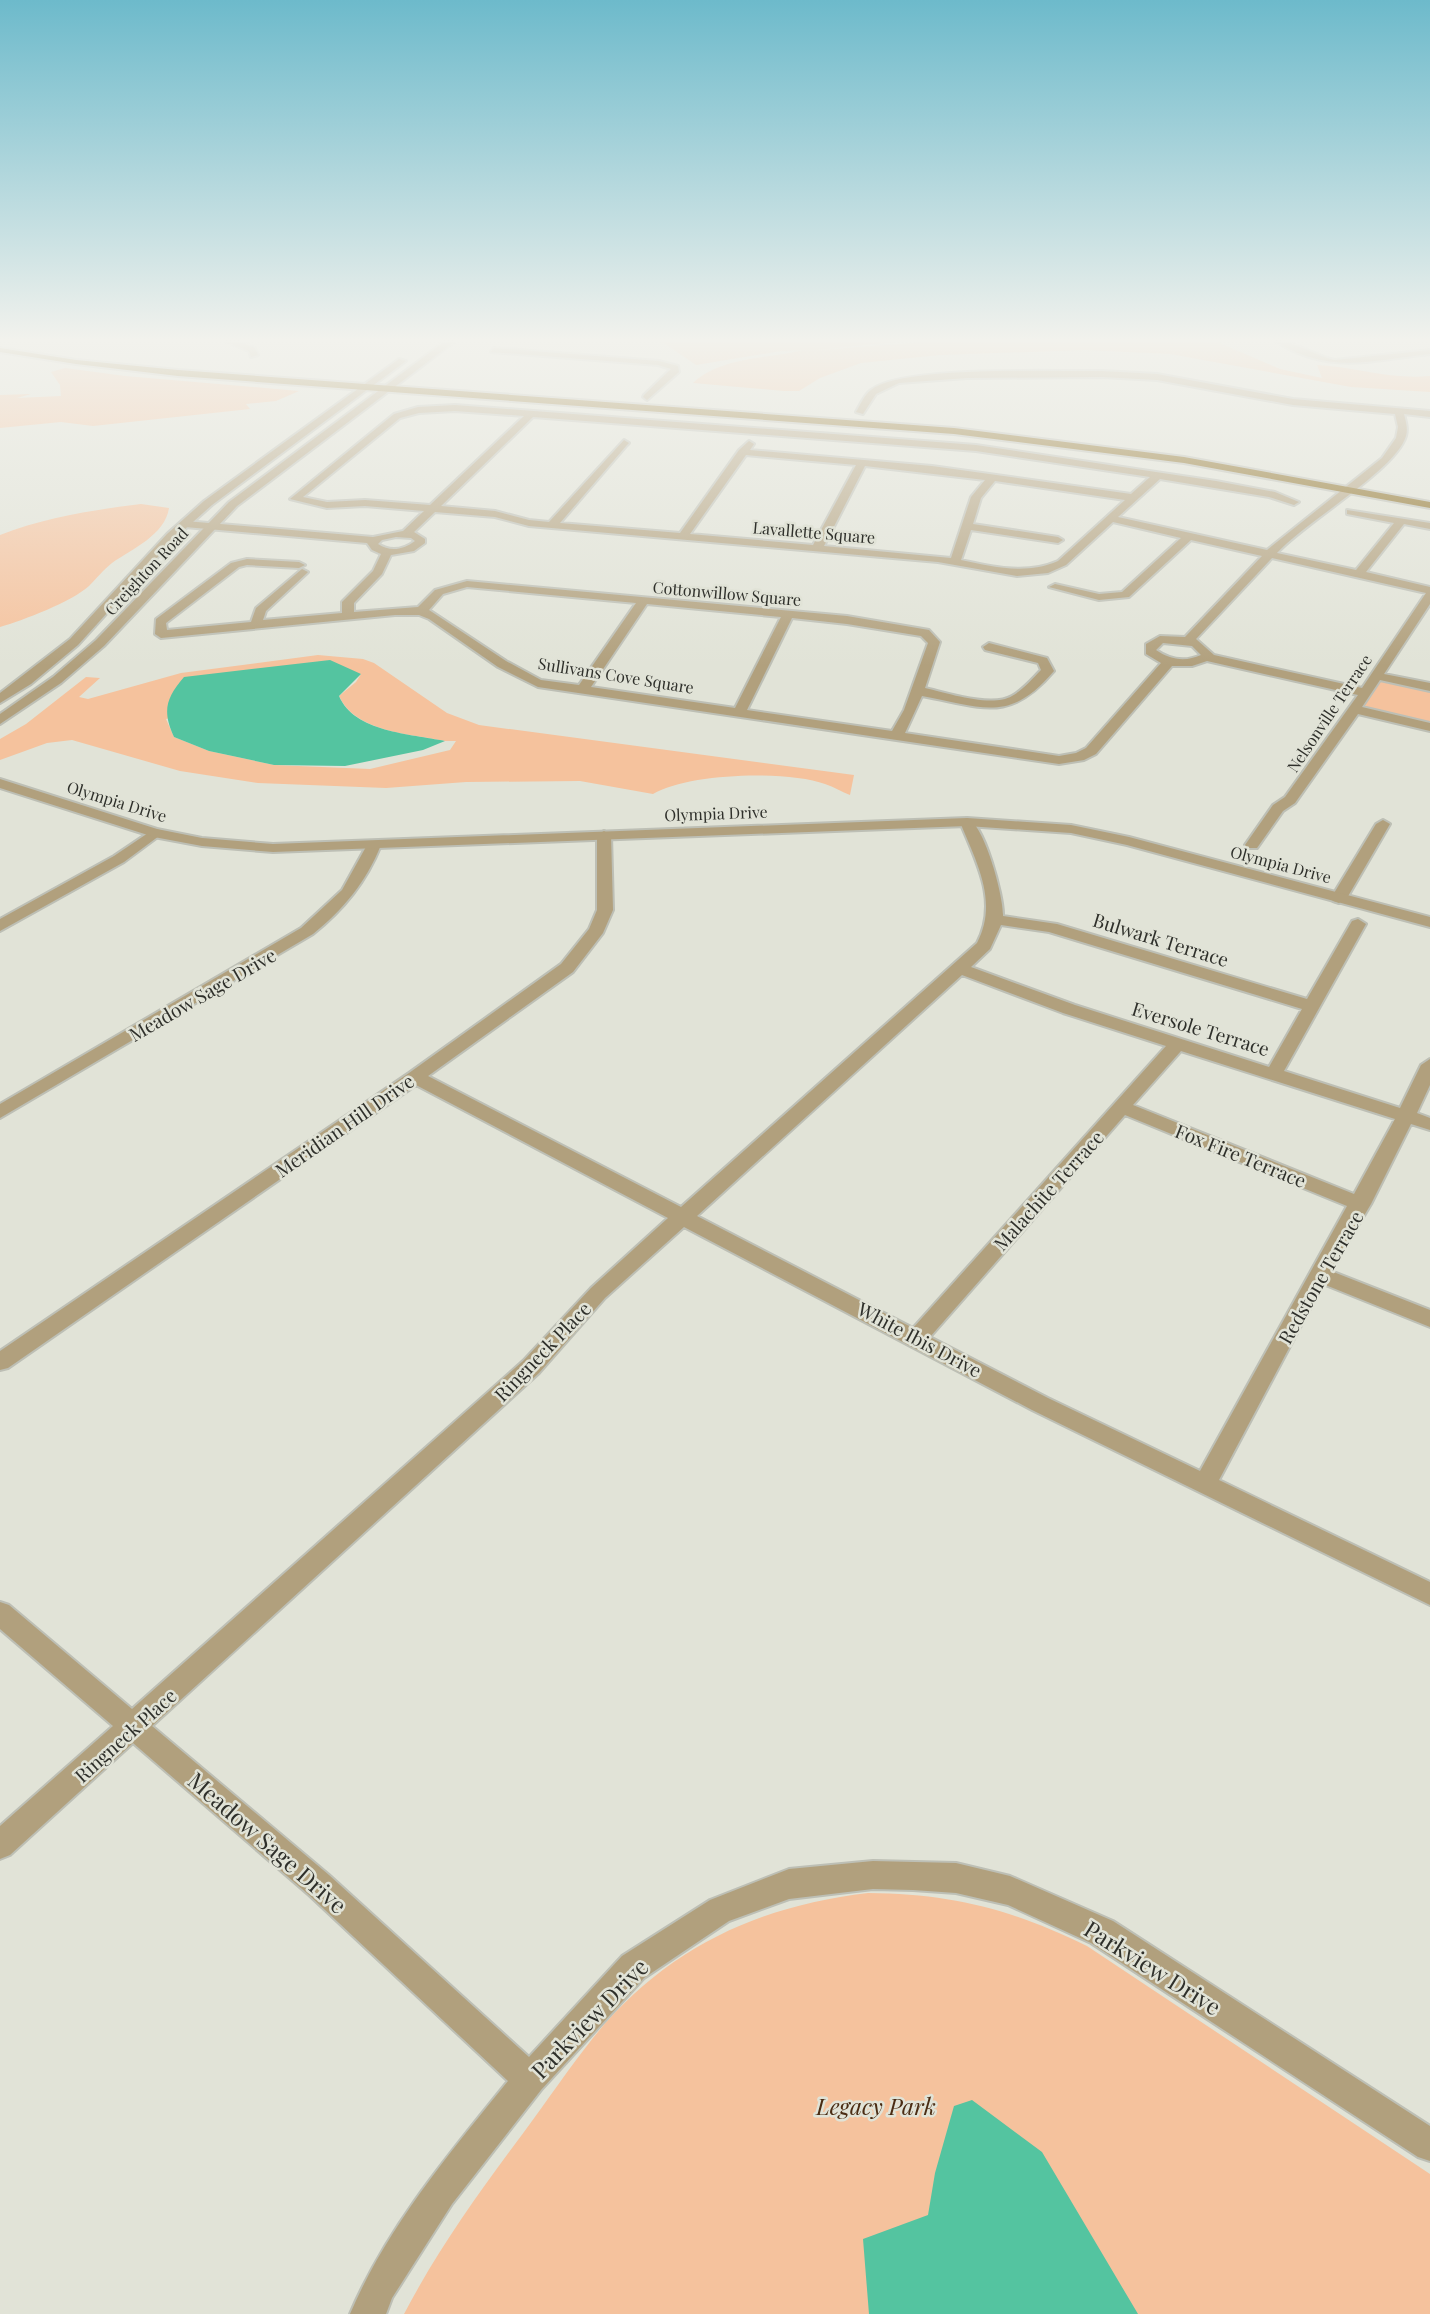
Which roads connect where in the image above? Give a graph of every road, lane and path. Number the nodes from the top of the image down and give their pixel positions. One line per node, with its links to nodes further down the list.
1 (277, 450): 25 (street, Creighton Road)
2 (305, 450): 27 (street, Creighton Road)
3 (355, 450): 21 (street, Lavallette Square)
4 (493, 450): 21 (street)
5 (618, 450): 26 (street)
6 (744, 450): 10 (street)
7 (989, 450): 12 (street)
8 (1113, 450): 17 (main road)
9 (1393, 450): 15 (street)
10 (742, 453): 11 (street); 32 (street)
11 (862, 462): 14 (street); 35 (street)
12 (1158, 475): 18 (street, Lavallette Square); 19 (street)
13 (1350, 476): 15 (main road)
14 (993, 477): 18 (street); 29 (street)
15 (1363, 478): 16 (main road); 17 (street)
16 (1377, 481)
17 (1350, 489): 20 (main road); 37 (street)
18 (1135, 498): 23 (street, Lavallette Square)
19 (1294, 502)
20 (1430, 505)
21 (431, 509): 26 (street, Lavallette Square); 30 (street)
22 (1351, 512): 24 (street)
23 (1112, 519): 31 (street); 38 (street, Lavallette Square)
24 (1401, 521): 28 (street); 39 (street)
25 (185, 524): 27 (street); 56 (street, Creighton Road)
26 (552, 525): 32 (street, Lavallette Square)
27 (209, 526): 33 (street); 59 (street, Creighton Road)
28 (1430, 526)
29 (967, 527): 34 (street); 38 (street)
30 (406, 534): 33 (street); 36 (street)
31 (1190, 535): 37 (street); 40 (street)
32 (682, 537): 35 (street, Lavallette Square)
33 (373, 540): 36 (street)
34 (1058, 540)
35 (817, 548): 38 (street, Lavallette Square)
36 (387, 552): 45 (street)
37 (1270, 553): 39 (street); 47 (street)
38 (955, 561)
39 (1359, 574): 41 (street)
40 (1055, 587)
41 (1430, 592): 51 (street, Nelsonville Terrace)
42 (644, 600): 43 (street, Cottonwillow Square); 44 (street, Cottonwillow Square); 53 (street)
43 (421, 611): 45 (street); 53 (street, Sullivans Cove Square)
44 (788, 614): 54 (street, Cottonwillow Square); 58 (street)
45 (348, 616): 46 (street)
46 (256, 625): 46 (street)
47 (1188, 641): 49 (street); 50 (street)
48 (989, 647): 54 (street)
49 (1206, 657): 50 (street); 55 (street)
50 (1170, 662): 61 (street, Sullivans Cove Square)
51 (1378, 676): 52 (street); 55 (street, Nelsonville Terrace)
52 (1430, 687)
53 (582, 690): 58 (street, Sullivans Cove Square)
54 (917, 691): 61 (street, Cottonwillow Square)
55 (1366, 693): 57 (street, Nelsonville Terrace)
56 (0, 699)
57 (1353, 709): 60 (street); 68 (street, Nelsonville Terrace)
58 (739, 713): 61 (street, Sullivans Cove Square)
59 (0, 720)
60 (1430, 727)
61 (896, 737)
62 (0, 783): 65 (street, Olympia Drive)
63 (967, 822): 66 (street, Olympia Drive); 69 (street, Olympia Drive); 70 (street)
64 (1383, 824): 69 (street)
65 (154, 834): 67 (street, Olympia Drive); 73 (street)
66 (604, 835): 67 (street, Olympia Drive); 79 (street, Meridian Hill Drive)
67 (374, 845): 81 (street, Meadow Sage Drive)
68 (1252, 845)
69 (1339, 898): 71 (street, Olympia Drive)
70 (996, 920): 74 (street, Ringneck Place); 75 (street, Bulwark Terrace)
71 (1430, 922)
72 (1357, 924): 75 (street)
73 (0, 926)
74 (961, 970): 76 (street, Eversole Terrace); 85 (street, Ringneck Place)
75 (1311, 1006): 78 (street)
76 (1178, 1043): 78 (street, Eversole Terrace); 80 (street, Malachite Terrace)
77 (1430, 1065): 82 (street, Redstone Terrace)
78 (1274, 1073): 82 (street, Eversole Terrace)
79 (415, 1077): 85 (street, White Ibis Drive); 89 (street, Meridian Hill Drive)
80 (1122, 1107): 84 (street, Fox Fire Terrace); 88 (street, Malachite Terrace)
81 (0, 1112)
82 (1408, 1117): 83 (street, Eversole Terrace); 84 (street, Redstone Terrace)
83 (1430, 1124)
84 (1360, 1204): 86 (street, Redstone Terrace)
85 (681, 1216): 88 (street, White Ibis Drive); 93 (street, Ringneck Place)
86 (1319, 1274): 87 (street); 90 (street, Redstone Terrace)
87 (1430, 1319)
88 (917, 1337): 90 (street, White Ibis Drive)
89 (0, 1362)
90 (1203, 1485): 91 (street, White Ibis Drive)
91 (1430, 1594)
92 (0, 1614): 93 (street, Meadow Sage Drive)
93 (134, 1727): 94 (street, Ringneck Place); 95 (street, Meadow Sage Drive)
94 (0, 1845)
95 (530, 2078): 96 (street, Parkview Drive); 97 (street, Parkview Drive)
96 (1430, 2145)
97 (368, 2314)

